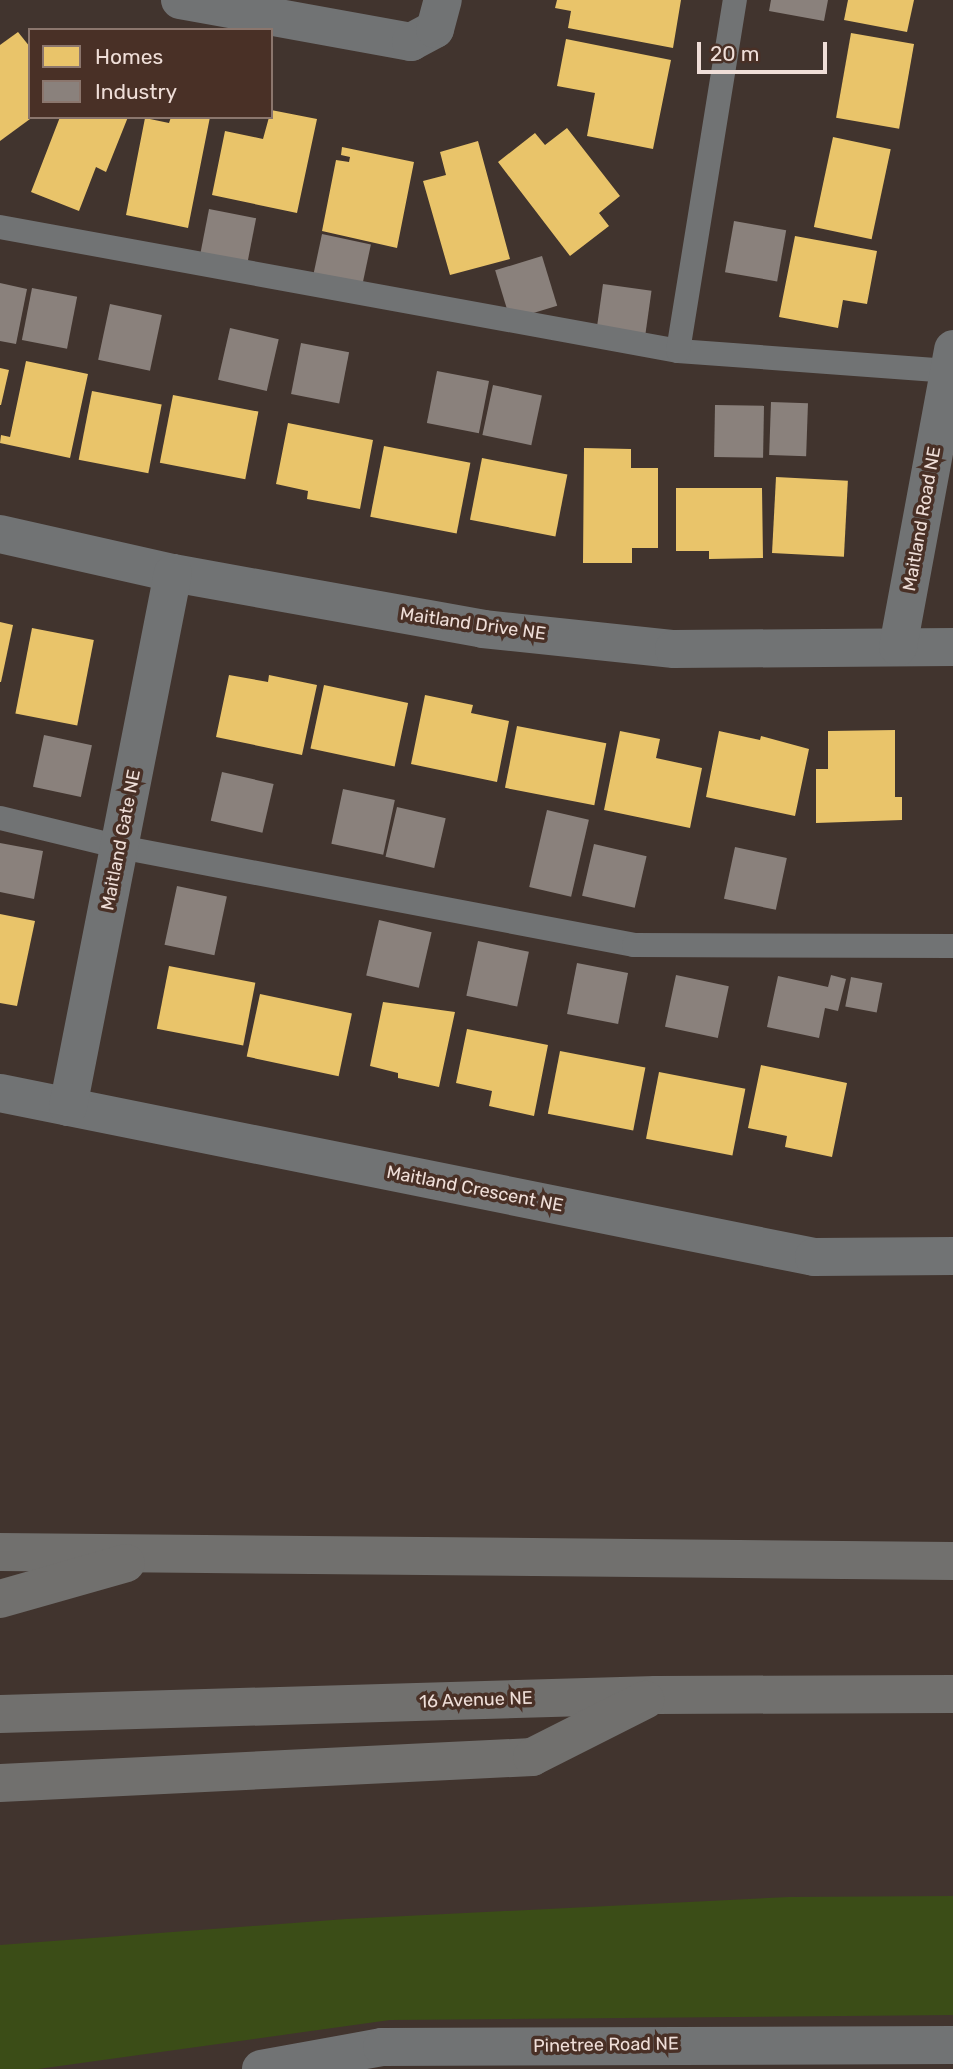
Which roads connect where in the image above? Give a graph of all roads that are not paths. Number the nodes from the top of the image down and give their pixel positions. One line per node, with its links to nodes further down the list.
1 (180, 0): 2 (street)
2 (443, 0)
3 (735, 0): 5 (lane)
4 (0, 227): 5 (lane)
5 (678, 351): 6 (lane)
6 (952, 363): 9 (street, Maitland Road NE)
7 (0, 534): 8 (street, Maitland Drive NE)
8 (173, 573): 9 (street, Maitland Drive NE); 12 (street, Maitland Gate NE)
9 (898, 647): 10 (street, Maitland Drive NE)
10 (953, 647)
11 (0, 818): 12 (lane)
12 (120, 847): 13 (lane); 15 (street, Maitland Gate NE)
13 (953, 946)
14 (0, 1093): 15 (street, Maitland Crescent NE)
15 (68, 1107): 16 (street, Maitland Crescent NE)
16 (953, 1256)
17 (0, 1552): 18 (highway)
18 (165, 1552): 19 (highway); 20 (highway)
19 (953, 1561)
20 (0, 1599)
21 (953, 1694): 22 (highway, 16 Avenue NE)
22 (656, 1695): 23 (highway, 16 Avenue NE); 24 (highway)
23 (0, 1714)
24 (0, 1783)
25 (953, 2045): 26 (street, Pinetree Road NE)
26 (671, 2057): 27 (street, Pinetree Road NE)
27 (382, 2058): 28 (street, Pinetree Road NE)
28 (261, 2069)

